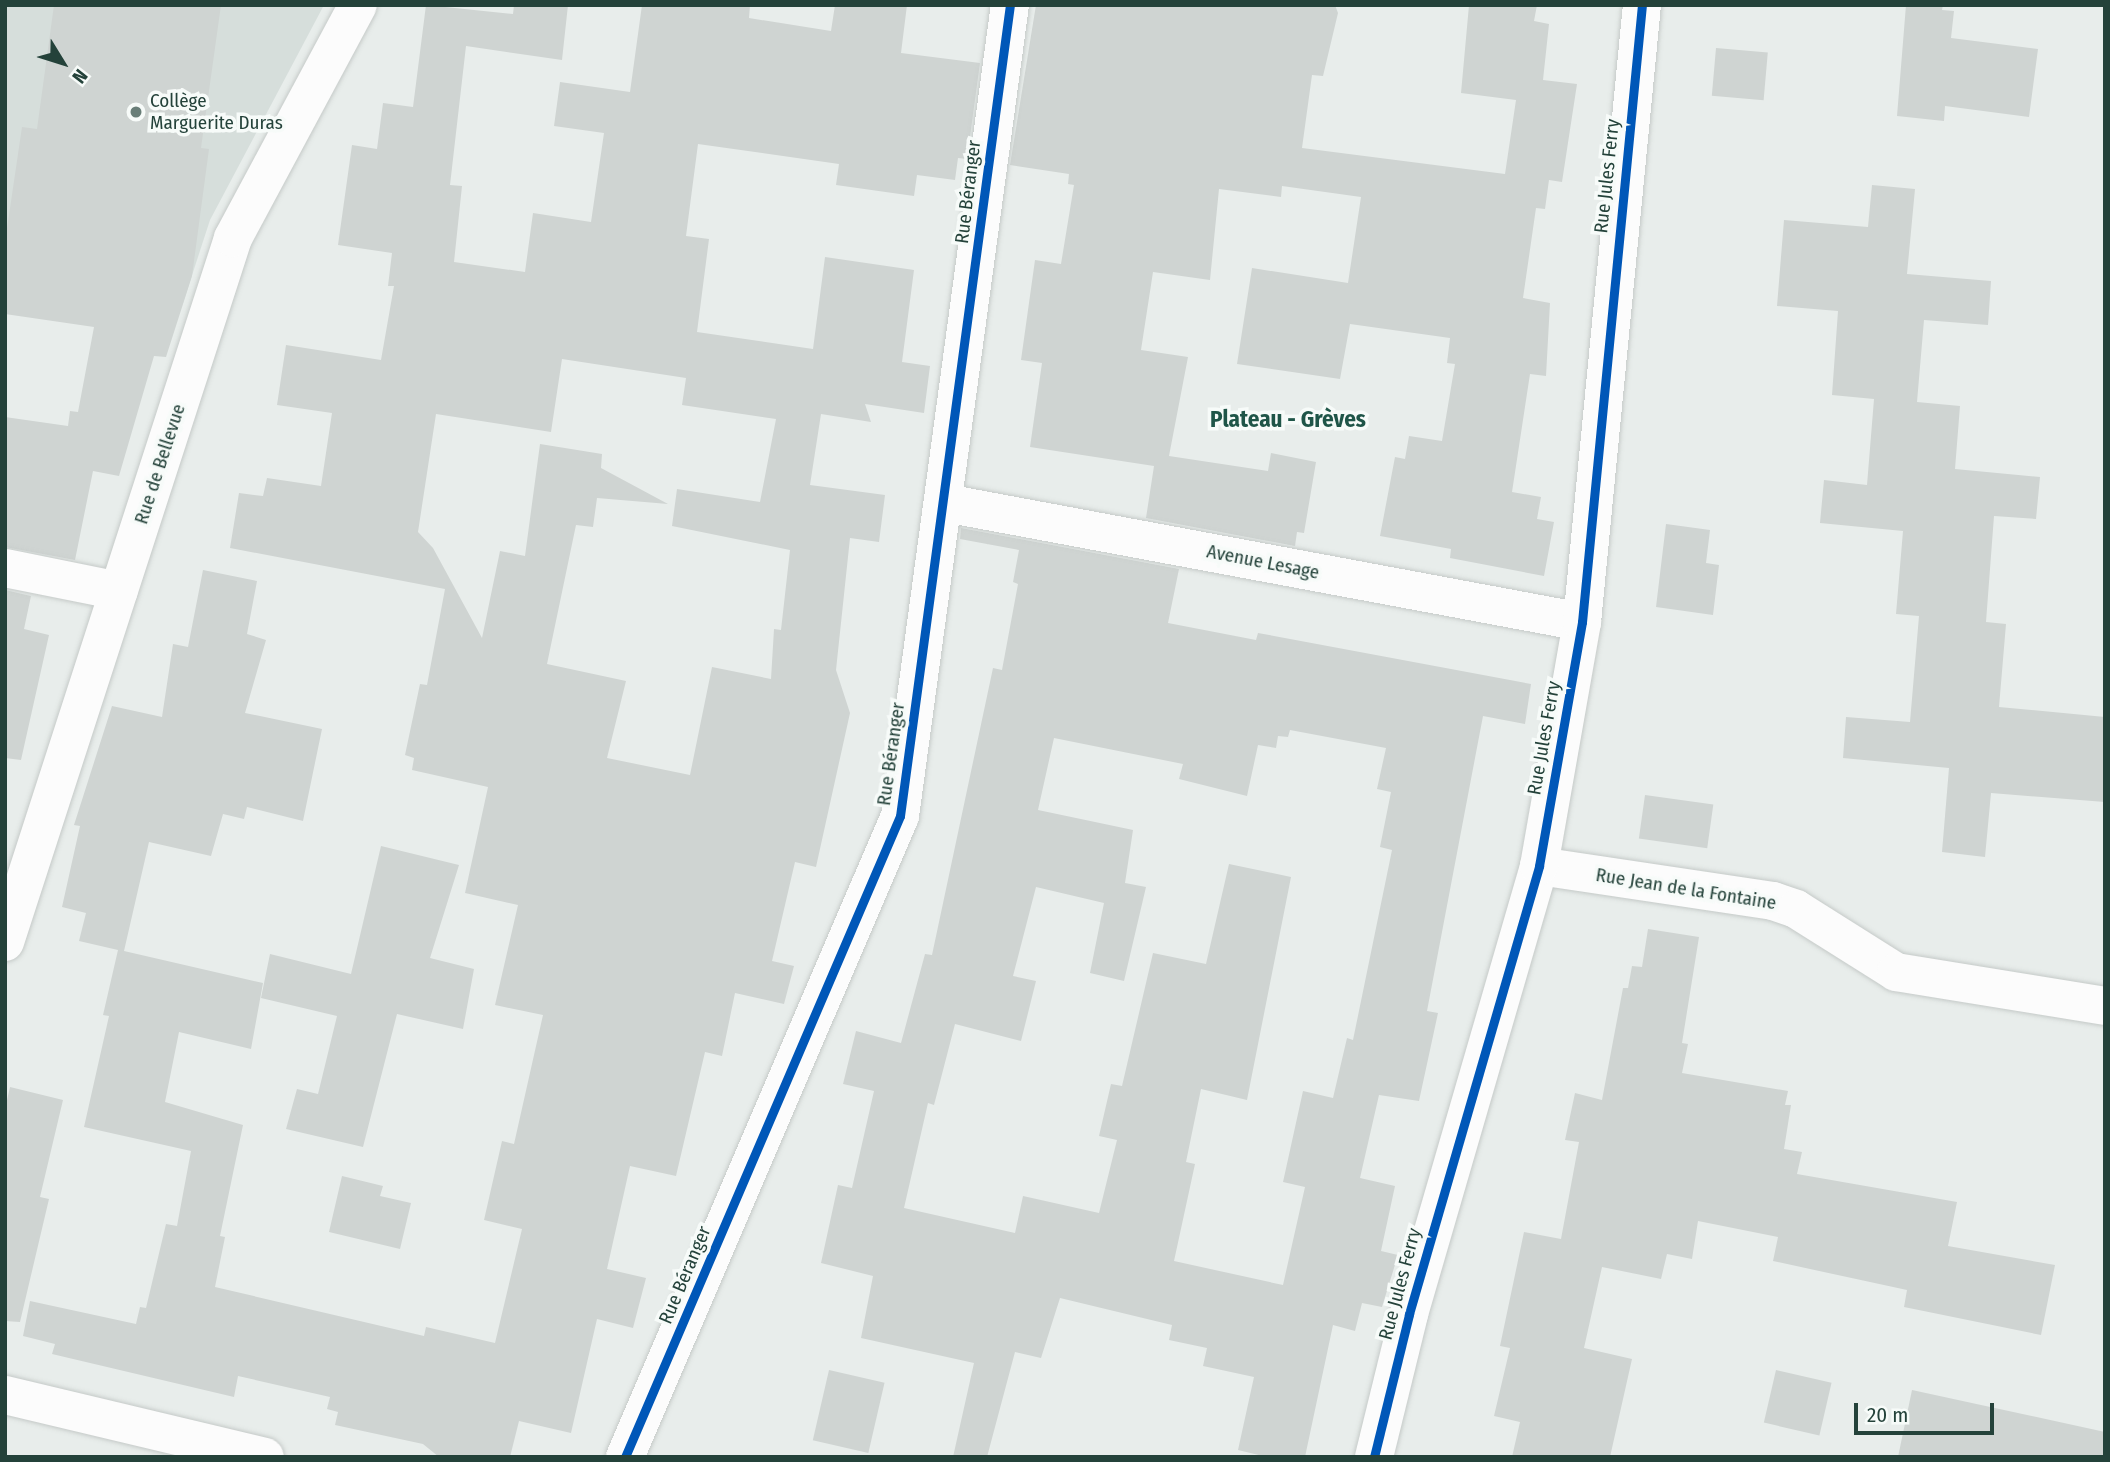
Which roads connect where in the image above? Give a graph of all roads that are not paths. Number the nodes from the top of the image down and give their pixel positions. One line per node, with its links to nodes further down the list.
1 (358, 5): 6 (street, Rue de Bellevue)
2 (1010, 5): 4 (street, Rue Béranger)
3 (1642, 5): 7 (street, Rue Jules Ferry)
4 (944, 503): 7 (street, Avenue Lesage); 13 (street, Rue Béranger)
5 (5, 568): 6 (street)
6 (119, 591): 9 (street, Rue de Bellevue)
7 (1582, 622): 8 (street, Rue Jules Ferry)
8 (1539, 866): 10 (street, Rue Jean de la Fontaine); 14 (street, Rue Jules Ferry)
9 (5, 942)
10 (2105, 1006)
11 (5, 1395): 12 (street)
12 (265, 1457)
13 (625, 1457)
14 (1374, 1457)

